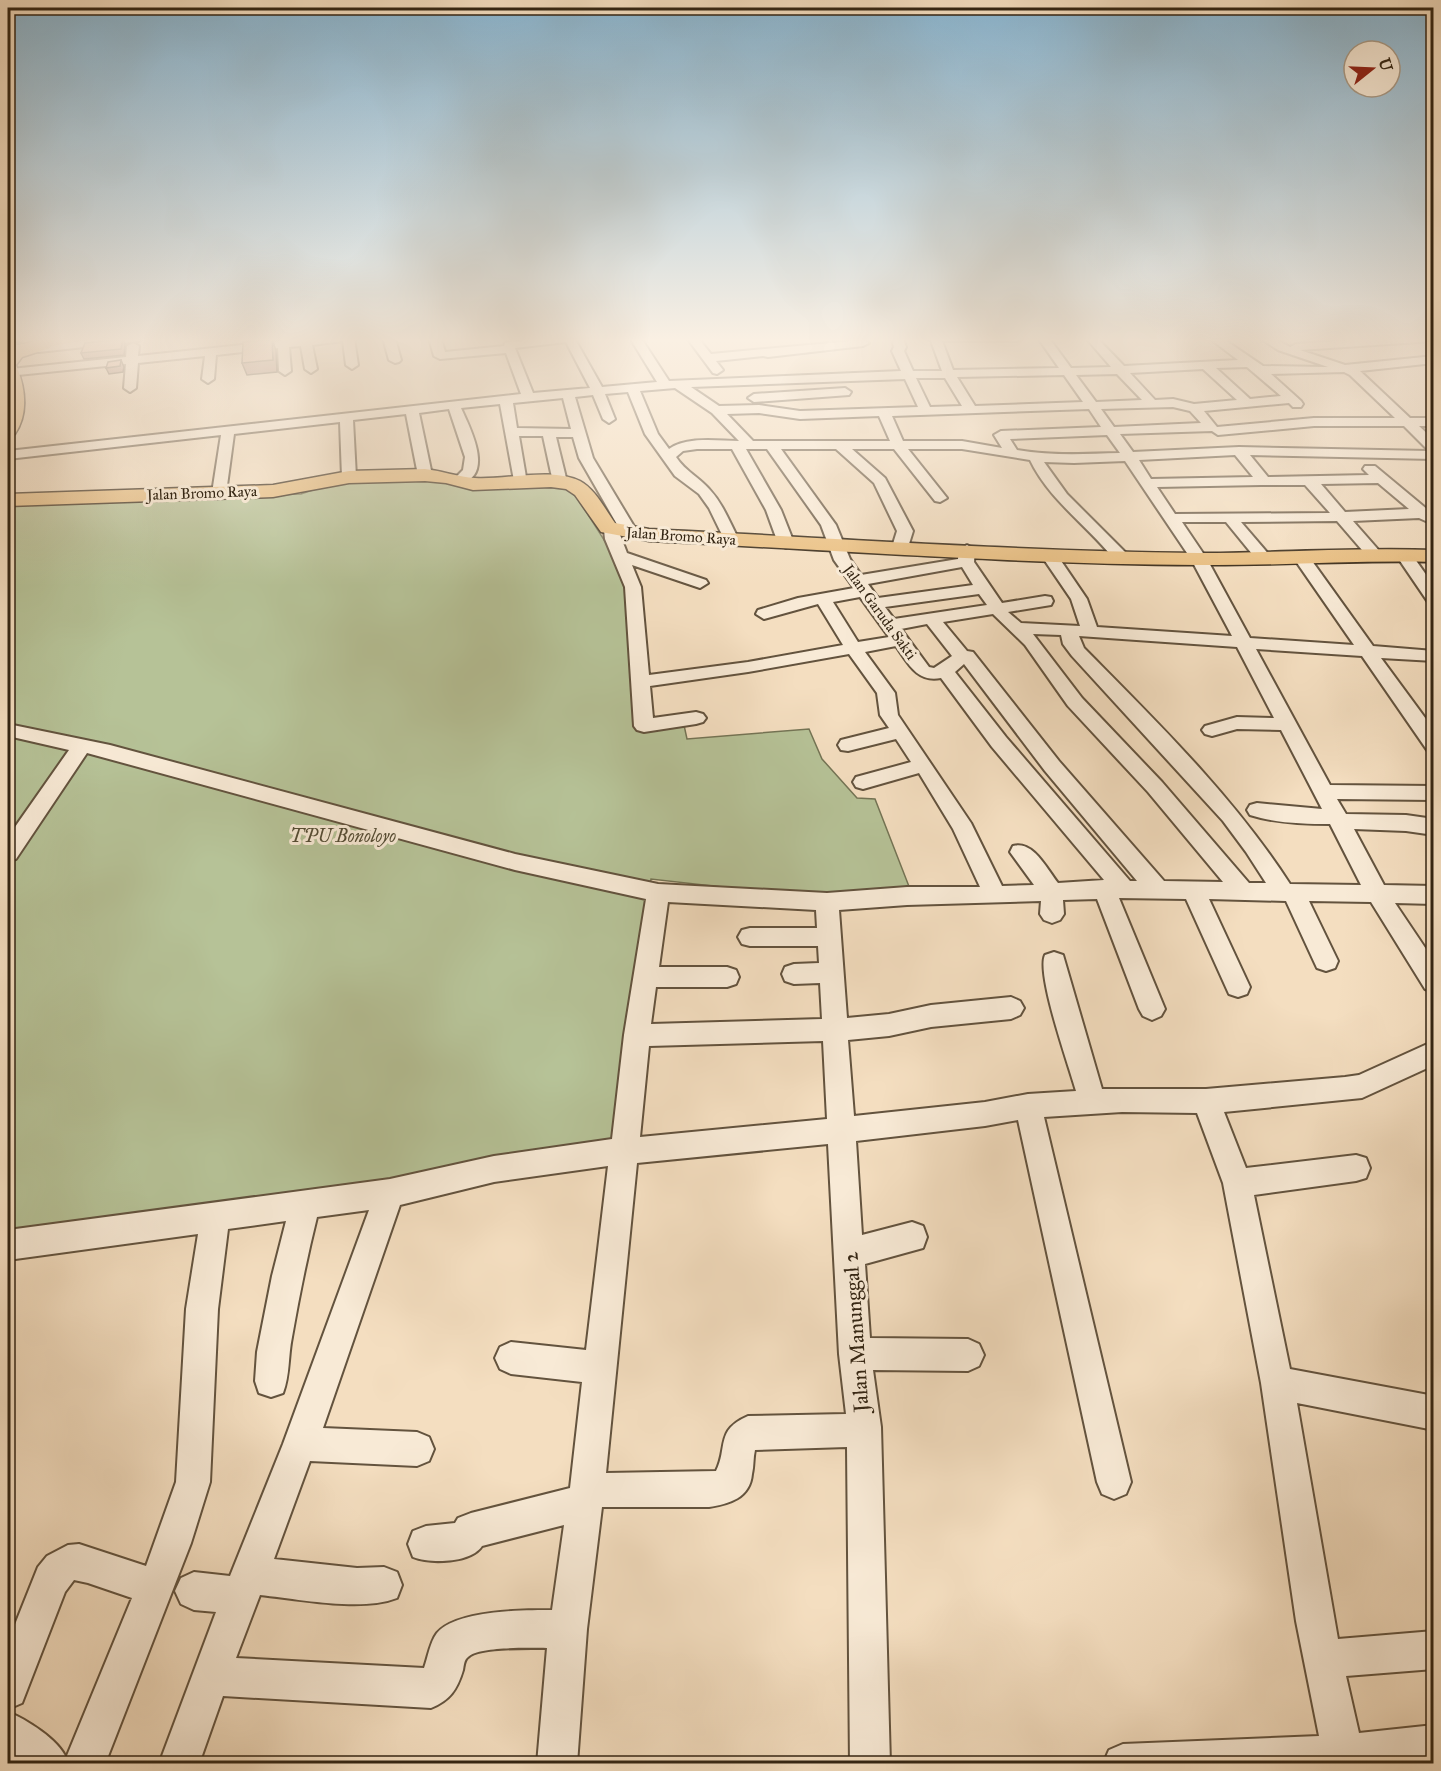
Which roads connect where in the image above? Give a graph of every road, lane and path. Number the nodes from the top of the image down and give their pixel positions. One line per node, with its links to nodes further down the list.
1 (322, 421): 23 (street)
2 (346, 421): 46 (street)
3 (414, 421): 45 (street)
4 (459, 421): 48 (street)
5 (509, 421): 25 (street)
6 (576, 421): 27 (street)
7 (646, 421): 42 (street)
8 (661, 421): 20 (street)
9 (731, 421): 30 (street)
10 (800, 421): 29 (street)
11 (845, 421): 31 (street)
12 (883, 421): 32 (street)
13 (935, 421): 33 (street)
14 (987, 421): 28 (street)
15 (1104, 421): 24 (street)
16 (1206, 421): 22 (street)
17 (1314, 422): 18 (street); 22 (street); 37 (street)
18 (1407, 422): 19 (street); 35 (street)
19 (1432, 424)
20 (664, 429)
21 (1164, 429): 22 (street); 24 (street); 40 (street)
22 (1214, 429): 36 (street)
23 (228, 431): 39 (street); 54 (street)
24 (1111, 431): 28 (street); 43 (street)
25 (511, 432): 26 (street); 52 (street)
26 (549, 433): 27 (street); 50 (street)
27 (579, 433): 63 (street)
28 (1001, 435): 38 (street)
29 (808, 444): 31 (street); 34 (street)
30 (743, 445): 34 (street); 42 (street); 65 (street)
31 (847, 445): 32 (street); 67 (street)
32 (898, 445): 33 (street); 55 (street)
33 (949, 445): 38 (street)
34 (772, 446): 66 (street, Jalan Garuda Sakti)
35 (1434, 448)
36 (1239, 451): 37 (street); 40 (street); 51 (street)
37 (1349, 452): 41 (street); 47 (street)
38 (1012, 453): 44 (street)
39 (8, 455)
40 (1190, 455): 43 (street)
41 (1434, 455)
42 (668, 456): 64 (street)
43 (1129, 456): 44 (street); 53 (street)
44 (1035, 457): 72 (street)
45 (425, 475): 46 (main road, Jalan Bromo Raya); 48 (main road, Jalan Bromo Raya)
46 (349, 477): 54 (main road, Jalan Bromo Raya)
47 (1381, 479): 49 (street); 57 (street)
48 (460, 480): 52 (main road, Jalan Bromo Raya)
49 (1310, 481): 51 (street); 59 (street)
50 (560, 482): 52 (main road, Jalan Bromo Raya); 63 (main road, Jalan Bromo Raya)
51 (1265, 482): 53 (street)
52 (520, 483)
53 (1147, 483): 60 (street)
54 (219, 493): 56 (main road, Jalan Bromo Raya)
55 (940, 498)
56 (8, 500)
57 (1408, 500): 58 (street); 62 (street)
58 (1434, 500)
59 (1341, 517): 61 (street); 62 (street); 68 (street)
60 (1171, 518): 61 (street); 77 (street)
61 (1230, 518): 75 (street)
62 (1428, 518)
63 (621, 531): 64 (main road, Jalan Bromo Raya); 74 (street)
64 (731, 540): 65 (main road, Jalan Bromo Raya)
65 (786, 543): 66 (main road, Jalan Bromo Raya)
66 (835, 545): 67 (main road, Jalan Bromo Raya); 80 (street, Jalan Garuda Sakti)
67 (900, 547): 71 (main road, Jalan Bromo Raya)
68 (1374, 554): 70 (main road, Jalan Bromo Raya); 76 (main road, Jalan Bromo Raya)
69 (1049, 555): 71 (main road, Jalan Bromo Raya); 72 (main road, Jalan Bromo Raya); 89 (street)
70 (1404, 555): 73 (main road, Jalan Bromo Raya); 82 (street)
71 (967, 556): 79 (street); 80 (street)
72 (1120, 556): 77 (main road, Jalan Bromo Raya)
73 (1434, 556)
74 (623, 557): 78 (street); 97 (street)
75 (1263, 557): 76 (main road, Jalan Bromo Raya); 77 (main road, Jalan Bromo Raya)
76 (1301, 557): 93 (street)
77 (1199, 559): 91 (street)
78 (700, 583)
79 (983, 588): 80 (street); 84 (street)
80 (865, 592): 81 (street); 90 (street, Jalan Garuda Sakti)
81 (822, 598): 85 (street); 92 (street)
82 (1434, 598)
83 (1045, 601): 84 (street)
84 (996, 608): 86 (street); 87 (street)
85 (764, 614)
86 (931, 618): 90 (street); 95 (street)
87 (1017, 628): 88 (street); 117 (street)
88 (1069, 630): 89 (street); 120 (street)
89 (1090, 631): 91 (street)
90 (896, 632): 92 (street); 96 (street, Jalan Garuda Sakti)
91 (1242, 642): 93 (street); 99 (street)
92 (854, 649): 97 (street); 102 (street)
93 (1370, 653): 94 (street); 104 (street)
94 (1434, 656)
95 (961, 657): 96 (street); 118 (street)
96 (945, 671): 115 (street)
97 (640, 682): 98 (street)
98 (696, 718)
99 (1286, 724): 101 (street); 108 (street)
100 (8, 730): 105 (street)
101 (1212, 730)
102 (899, 732): 103 (street); 106 (street)
103 (848, 745)
104 (1434, 745)
105 (82, 746): 114 (street); 119 (street)
106 (924, 765): 107 (street); 122 (street)
107 (863, 782)
108 (1323, 792): 109 (street); 111 (street)
109 (1434, 793)
110 (1257, 810): 111 (street)
111 (1338, 819): 112 (street); 121 (street)
112 (1434, 828)
113 (1021, 852): 125 (street)
114 (8, 853)
115 (1114, 889): 118 (street); 125 (street); 137 (street)
116 (1193, 890): 117 (street); 118 (street); 135 (street)
117 (1242, 890): 120 (street)
118 (1159, 891)
119 (658, 892): 124 (street); 132 (street)
120 (1288, 892): 121 (street); 128 (street)
121 (1377, 893): 123 (street); 134 (street)
122 (995, 895): 124 (street); 125 (street)
123 (1434, 895)
124 (827, 902): 127 (street, Jalan Manunggal 2)
125 (1052, 903)
126 (750, 937): 127 (street)
127 (830, 937): 130 (street, Jalan Manunggal 2)
128 (1326, 961)
129 (1054, 962): 142 (street)
130 (832, 972): 131 (street); 138 (street, Jalan Manunggal 2)
131 (794, 974)
132 (645, 977): 133 (street); 139 (street)
133 (727, 977)
134 (1434, 982)
135 (1238, 987)
136 (1011, 1008): 138 (street)
137 (1152, 1009)
138 (834, 1030): 139 (street); 144 (street, Jalan Manunggal 2)
139 (637, 1035): 145 (street)
140 (1434, 1052): 141 (street)
141 (1206, 1101): 142 (street); 147 (street)
142 (1093, 1103): 143 (street)
143 (1028, 1106): 144 (street); 164 (street)
144 (840, 1130): 145 (street); 153 (street, Jalan Manunggal 2)
145 (625, 1151): 148 (street); 157 (street)
146 (1356, 1168): 147 (street)
147 (1238, 1183): 159 (street)
148 (390, 1193): 149 (street); 162 (street)
149 (305, 1205): 150 (street); 158 (street)
150 (216, 1218): 152 (street); 169 (street)
151 (912, 1237): 153 (street)
152 (8, 1245)
153 (850, 1253): 154 (street, Jalan Manunggal 2)
154 (855, 1354): 155 (street); 161 (street, Jalan Manunggal 2)
155 (968, 1355)
156 (511, 1358): 157 (street)
157 (601, 1368): 165 (street)
158 (271, 1381)
159 (1277, 1383): 160 (street); 173 (street)
160 (1434, 1413)
161 (864, 1427): 165 (street); 183 (street, Jalan Manunggal 2)
162 (300, 1444): 163 (street); 167 (street)
163 (417, 1449)
164 (1114, 1482)
165 (586, 1496): 166 (street); 171 (street)
166 (426, 1544)
167 (244, 1585): 168 (street); 170 (street); 174 (street)
168 (384, 1585)
169 (154, 1587): 175 (street); 180 (street)
170 (194, 1591)
171 (568, 1629): 174 (street); 182 (street)
172 (1434, 1650): 173 (street)
173 (1323, 1659): 178 (street)
174 (210, 1676): 181 (street)
175 (8, 1689)
176 (8, 1732): 179 (street)
177 (1434, 1745): 178 (street)
178 (1344, 1759): 184 (street)
179 (48, 1764)
180 (84, 1764)
181 (179, 1764)
182 (557, 1764)
183 (870, 1764)
184 (1123, 1764)

